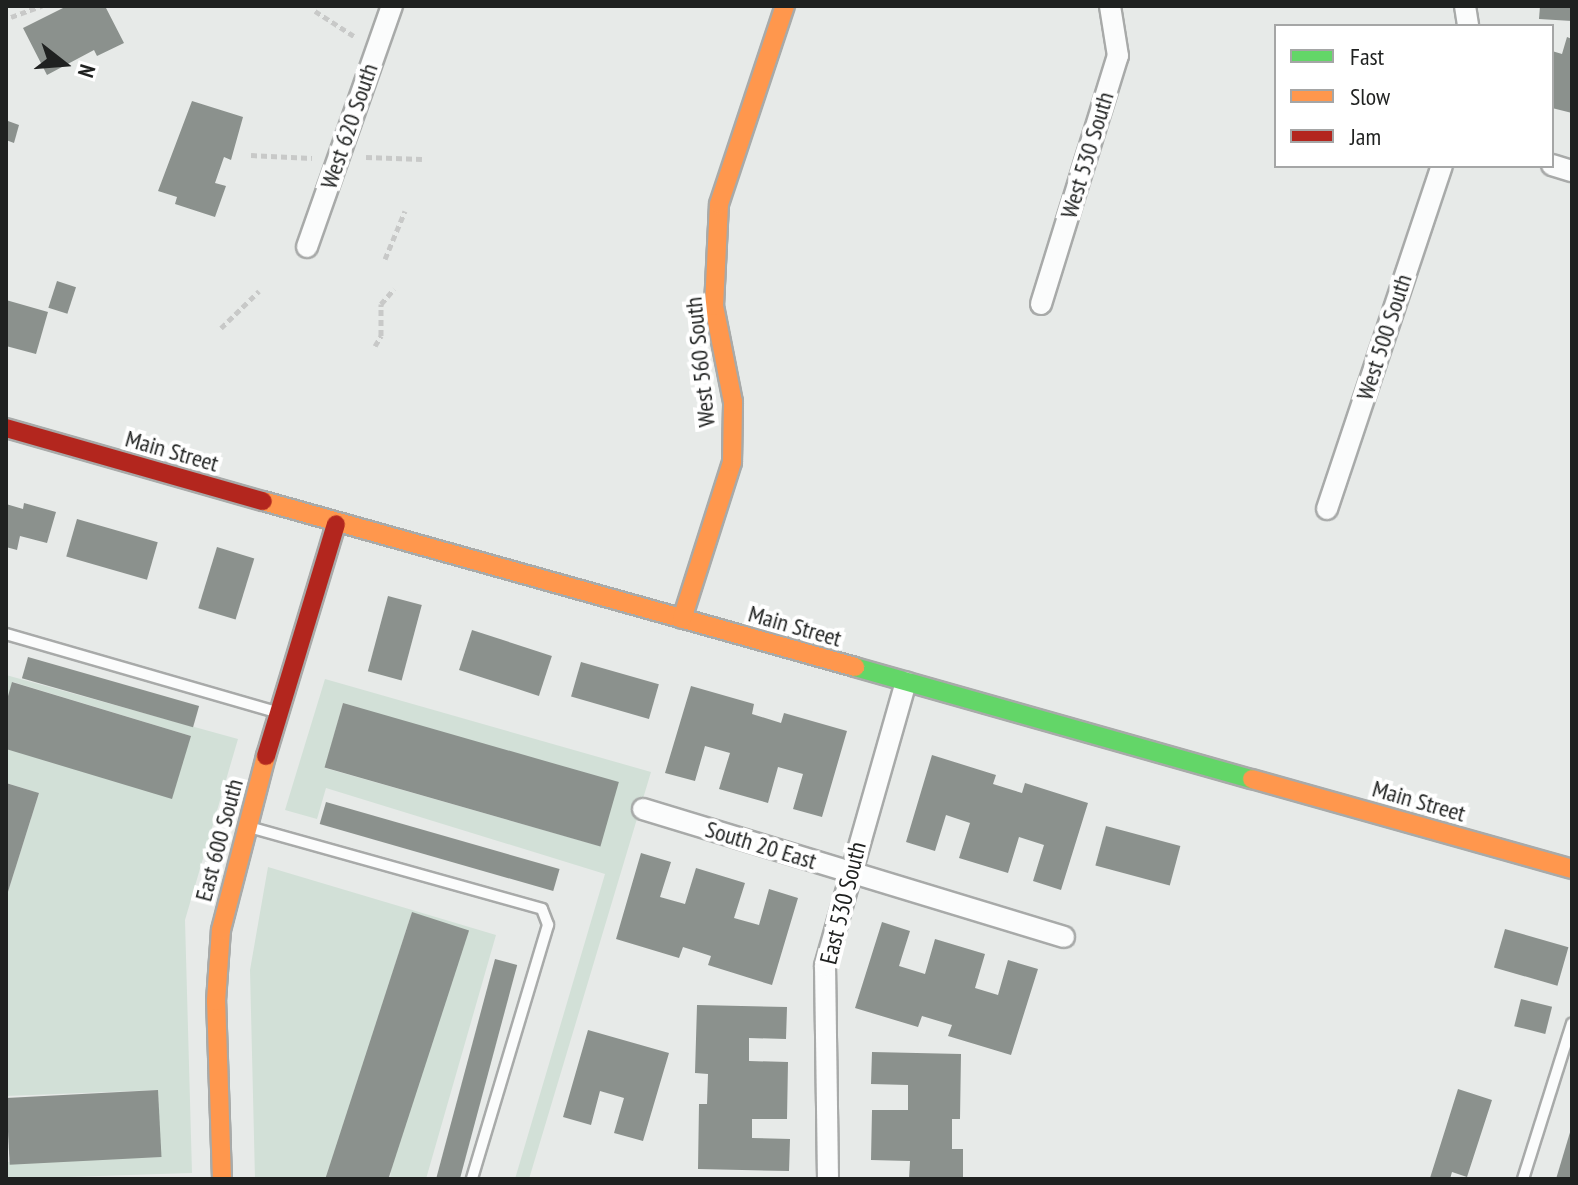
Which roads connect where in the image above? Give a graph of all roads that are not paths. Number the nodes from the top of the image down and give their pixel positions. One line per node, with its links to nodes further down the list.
1 (392, 6): 5 (street, West 620 South)
2 (785, 6): 10 (street, West 560 South)
3 (1110, 6): 6 (street, West 530 South)
4 (1441, 168): 8 (street, West 500 South)
5 (307, 247)
6 (1041, 304)
7 (6, 428): 9 (street, Main Street)
8 (1327, 509)
9 (336, 524): 10 (street, Main Street); 13 (street, East 600 South)
10 (682, 619): 12 (street, Main Street)
11 (6, 634): 13 (lane)
12 (906, 682): 16 (street, Main Street); 17 (street, East 530 South)
13 (280, 713): 15 (street, East 600 South)
14 (643, 809): 17 (street, South 20 East)
15 (246, 826): 20 (street, East 600 South); 21 (lane)
16 (1572, 869)
17 (850, 873): 18 (street, South 20 East); 22 (street, East 530 South)
18 (1064, 937)
19 (1572, 1024): 23 (lane)
20 (222, 1179)
21 (472, 1179)
22 (828, 1179)
23 (1523, 1179)

